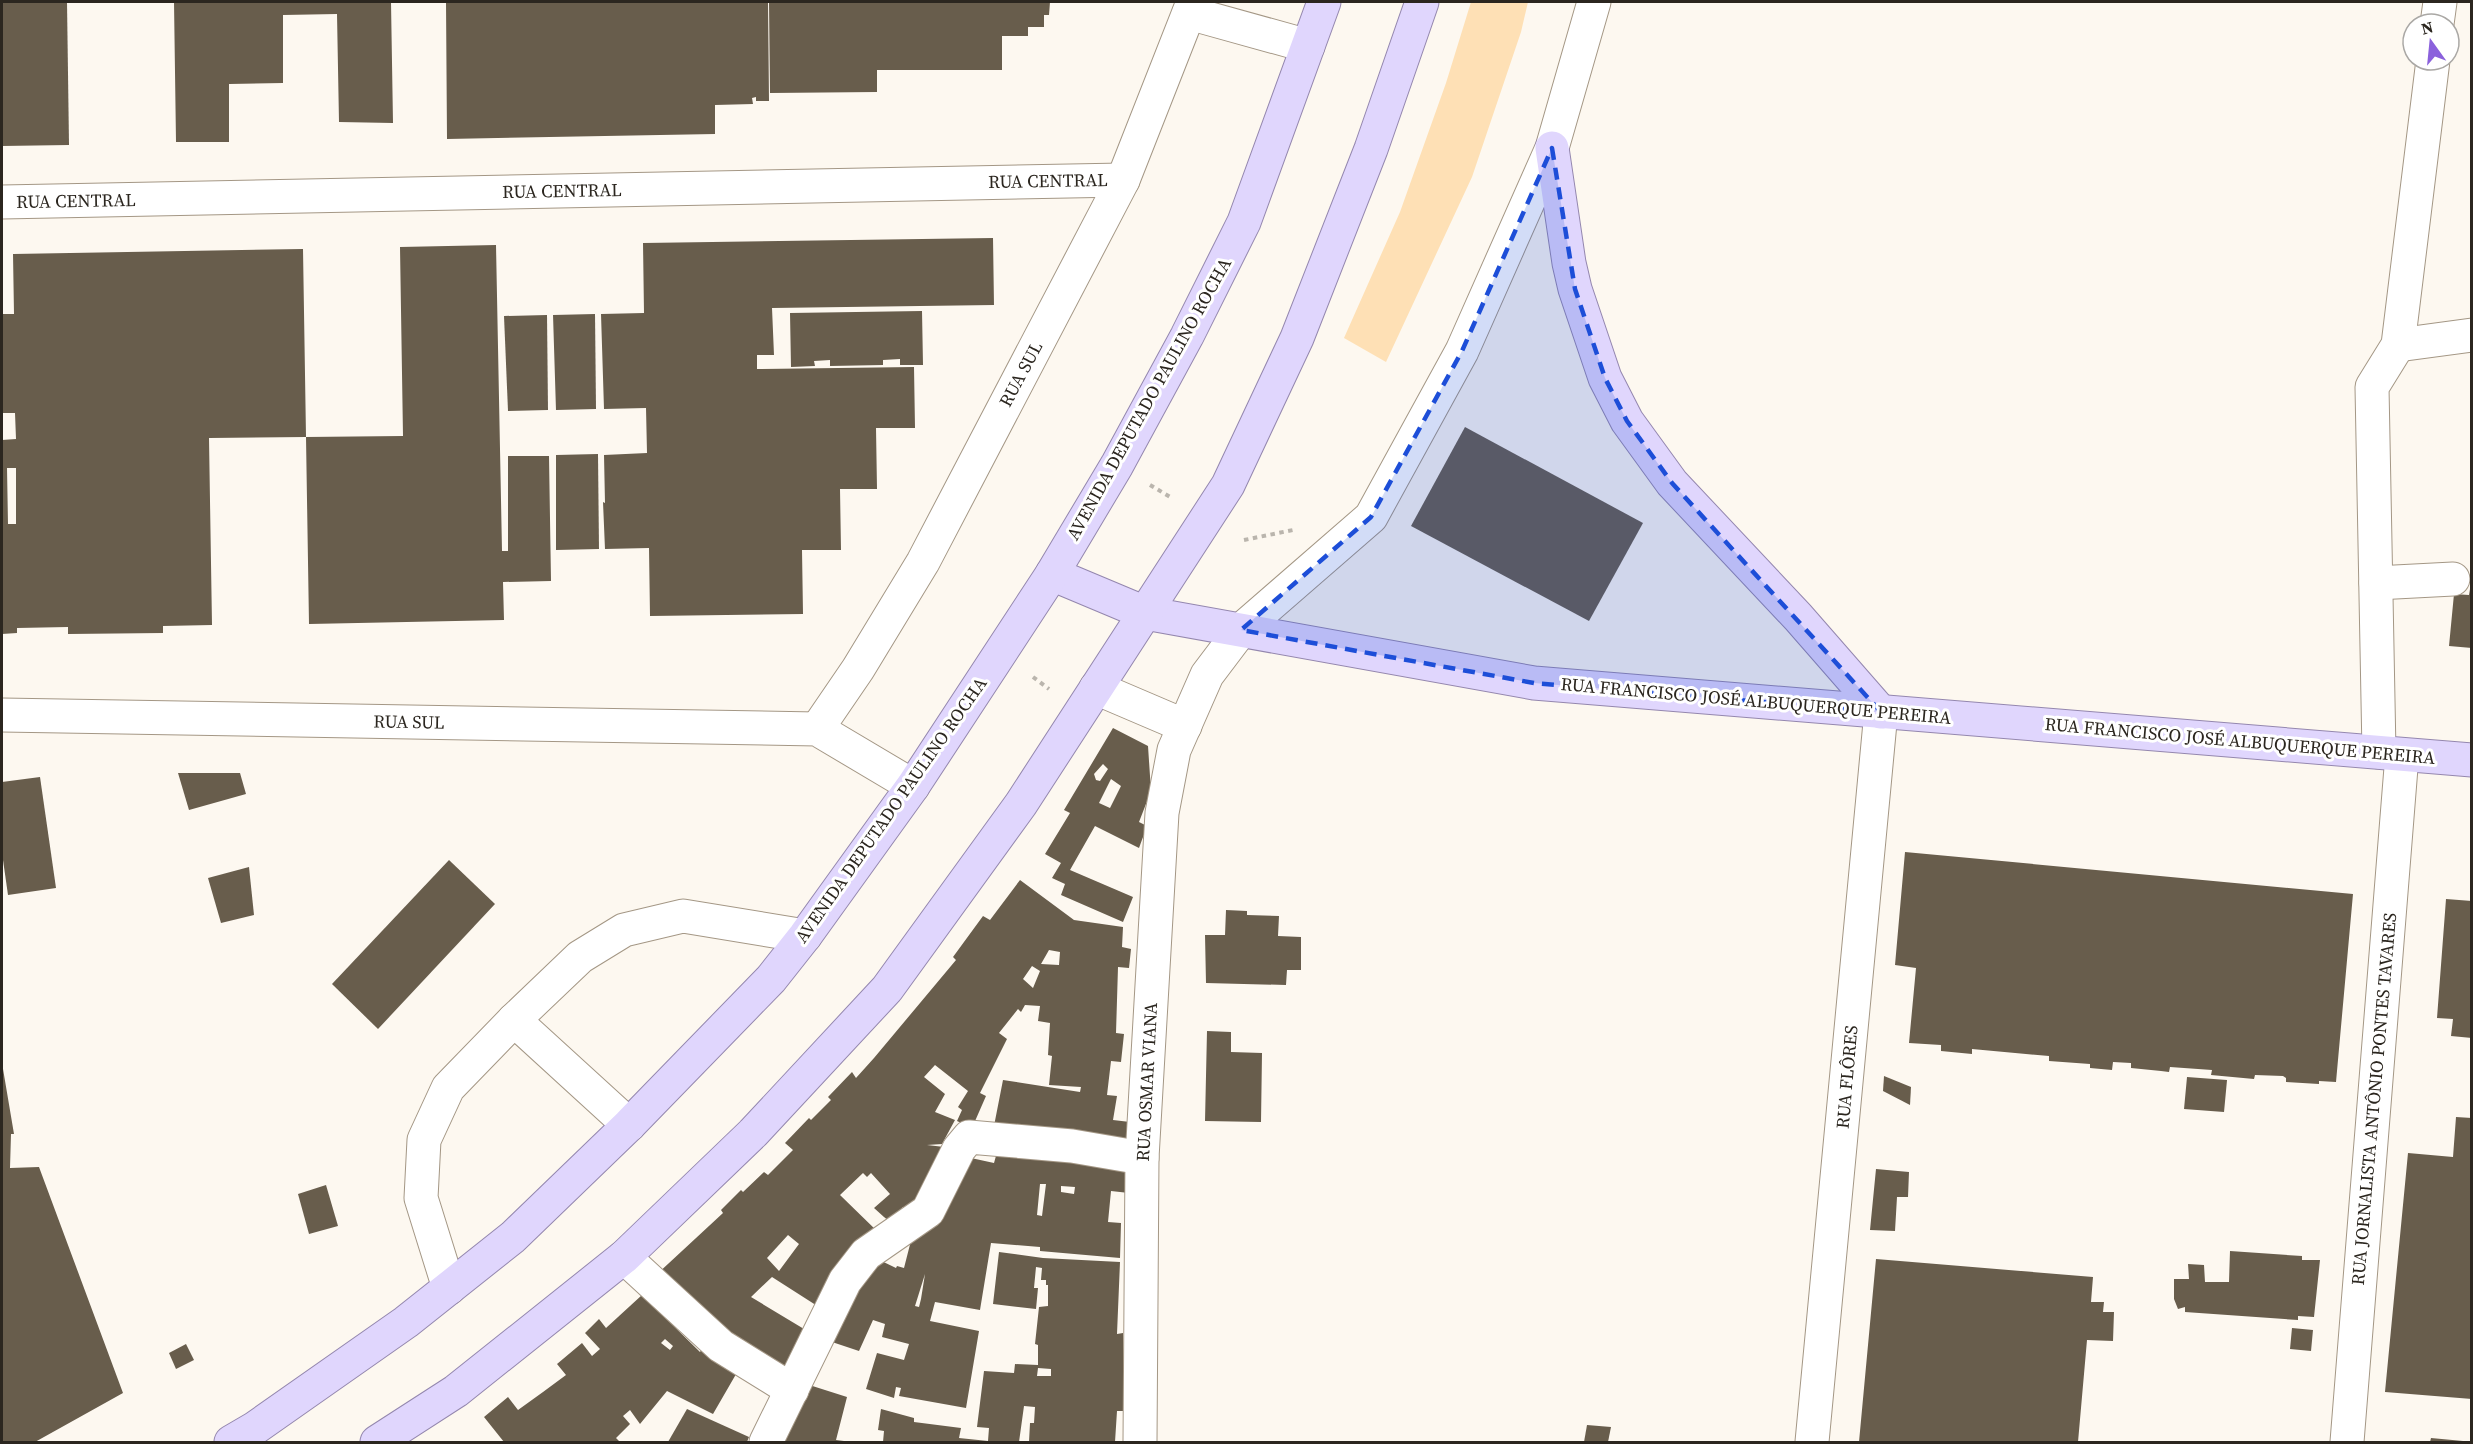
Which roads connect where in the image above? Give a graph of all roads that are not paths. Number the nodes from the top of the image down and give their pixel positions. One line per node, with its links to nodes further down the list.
1 (1324, 2): 5 (main road, AVENIDA DEPUTADO PAULINO ROCHA)
2 (1422, 2): 15 (main road)
3 (1594, 2): 7 (street)
4 (1191, 7): 5 (street); 8 (street, RUA SUL)
5 (1308, 46): 12 (main road, AVENIDA DEPUTADO PAULINO ROCHA)
6 (2432, 72): 11 (street)
7 (1552, 148): 16 (street); 18 (main road)
8 (1123, 180): 9 (street, RUA CENTRAL); 21 (street, RUA SUL)
9 (2, 202)
10 (2472, 335): 11 (street)
11 (2398, 345): 14 (street, RUA JORNALISTA ANTÔNIO PONTES TAVARES)
12 (1052, 574): 15 (main road, RUA FRANCISCO JOSÉ ALBUQUERQUE PEREIRA); 24 (main road, AVENIDA DEPUTADO PAULINO ROCHA)
13 (2453, 579): 14 (street)
14 (2376, 583): 22 (street, RUA JORNALISTA ANTÔNIO PONTES TAVARES)
15 (1145, 613): 16 (main road, RUA FRANCISCO JOSÉ ALBUQUERQUE PEREIRA); 17 (main road)
16 (1241, 630): 18 (main road, RUA FRANCISCO JOSÉ ALBUQUERQUE PEREIRA); 20 (street, RUA OSMAR VIANA)
17 (1095, 688): 20 (street); 29 (main road)
18 (1881, 712): 22 (main road, RUA FRANCISCO JOSÉ ALBUQUERQUE PEREIRA); 36 (street, RUA FLÔRES)
19 (2, 715): 21 (street, RUA SUL)
20 (1185, 726): 28 (street, RUA OSMAR VIANA)
21 (817, 729): 24 (street, RUA SUL)
22 (2391, 753): 23 (main road, RUA FRANCISCO JOSÉ ALBUQUERQUE PEREIRA); 37 (street, RUA JORNALISTA ANTÔNIO PONTES TAVARES)
23 (2472, 760)
24 (913, 786): 25 (main road, AVENIDA DEPUTADO PAULINO ROCHA)
25 (805, 936): 26 (street); 27 (main road, AVENIDA DEPUTADO PAULINO ROCHA)
26 (514, 1020): 27 (street); 30 (street)
27 (629, 1125): 30 (main road, AVENIDA DEPUTADO PAULINO ROCHA)
28 (1142, 1158): 31 (street); 35 (street, RUA OSMAR VIANA)
29 (624, 1257): 31 (street); 33 (main road)
30 (449, 1288): 32 (main road, AVENIDA DEPUTADO PAULINO ROCHA)
31 (792, 1390): 34 (street)
32 (231, 1443)
33 (377, 1443)
34 (766, 1443)
35 (1140, 1443)
36 (1812, 1443)
37 (2347, 1443)

